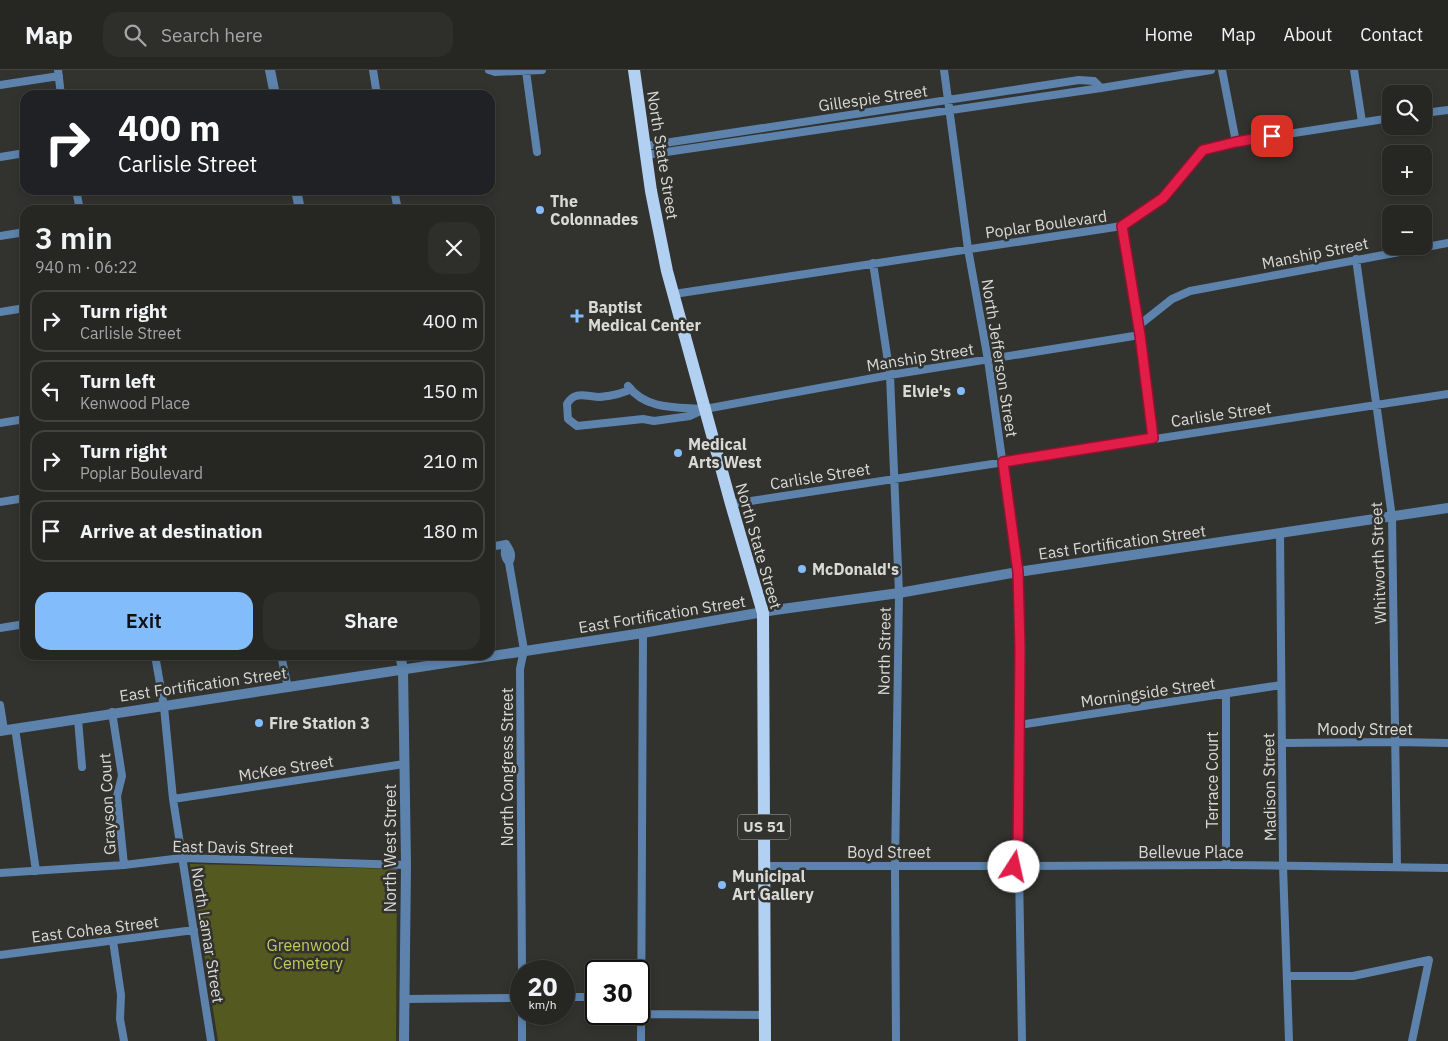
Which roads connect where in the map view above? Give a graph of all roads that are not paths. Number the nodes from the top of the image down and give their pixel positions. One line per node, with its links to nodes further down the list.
1 (270, 70): 15 (street)
2 (373, 70): 16 (street)
3 (489, 70): 10 (street)
4 (542, 70): 10 (street)
5 (634, 70): 24 (main road, North State Street / US 51)
6 (944, 70): 17 (street, North Jefferson Street)
7 (1211, 70): 13 (street, Gillespie Street)
8 (1222, 70): 23 (street)
9 (1354, 70): 22 (street)
10 (526, 71): 25 (street)
11 (58, 73): 12 (street); 14 (street)
12 (0, 85)
13 (1101, 88): 17 (street, Gillespie Street); 19 (street, Gillespie Street)
14 (60, 90)
15 (274, 90)
16 (376, 90)
17 (948, 101): 19 (street, North Jefferson Street); 24 (street, Gillespie Street)
18 (1448, 110): 20 (street)
19 (950, 111): 24 (street, Gillespie Street); 32 (street, North Jefferson Street)
20 (1432, 113)
21 (1382, 119): 22 (street, Poplar Boulevard)
22 (1362, 122): 23 (street, Poplar Boulevard)
23 (1236, 142): 28 (street, Poplar Boulevard)
24 (646, 150): 35 (main road, North State Street / US 51)
25 (537, 152)
26 (20, 154): 27 (street)
27 (0, 157)
28 (1122, 226): 32 (street, Poplar Boulevard); 38 (street)
29 (20, 233): 30 (street)
30 (0, 236)
31 (1448, 243): 33 (street, Manship Street)
32 (968, 249): 34 (street, Poplar Boulevard); 40 (street, North Jefferson Street)
33 (1356, 259): 38 (street, Manship Street); 43 (street, Whitworth Street)
34 (873, 263): 35 (street, Poplar Boulevard); 41 (street, North Street)
35 (674, 294): 44 (main road, North State Street / US 51)
36 (20, 309): 37 (street)
37 (0, 312)
38 (1138, 326): 39 (street)
39 (1140, 335): 40 (street, Manship Street); 47 (street)
40 (988, 360): 41 (street, Manship Street); 48 (street, North Jefferson Street)
41 (890, 375): 44 (street, Manship Street); 49 (street, North Street)
42 (1448, 394): 43 (street, Carlisle Street)
43 (1376, 406): 47 (street, Carlisle Street); 54 (street, Whitworth Street)
44 (705, 409): 44 (street, Manship Street); 52 (main road, North State Street / US 51)
45 (20, 420): 46 (street)
46 (0, 423)
47 (1153, 438): 48 (street, Carlisle Street)
48 (1003, 462): 49 (street, Carlisle Street); 57 (street, North Jefferson Street)
49 (895, 478): 52 (street, Carlisle Street); 58 (street, North Street)
50 (20, 499): 51 (street)
51 (0, 502)
52 (731, 504): 59 (main road, North State Street / US 51)
53 (1448, 508): 54 (street, East Fortification Street)
54 (1392, 517): 55 (street, East Fortification Street); 80 (street, Whitworth Street)
55 (1280, 533): 57 (street, East Fortification Street); 70 (street, Madison Street)
56 (495, 546): 63 (street, North Congress Street)
57 (1018, 572): 58 (street, East Fortification Street); 77 (street, North Jefferson Street)
58 (898, 593): 59 (street, East Fortification Street); 91 (street, North Street)
59 (763, 613): 62 (street, East Fortification Street); 90 (main road, North State Street / US 51)
60 (20, 625): 61 (street)
61 (0, 628)
62 (643, 633): 63 (street, East Fortification Street); 102 (street)
63 (524, 650): 64 (street, East Fortification Street); 101 (street, North Congress Street)
64 (495, 655)
65 (156, 660): 74 (street, North Lamar Street)
66 (282, 660): 71 (street)
67 (401, 660): 69 (street, North West Street)
68 (460, 660): 69 (street, East Fortification Street)
69 (403, 669): 71 (street, East Fortification Street); 83 (street, North West Street)
70 (1281, 685): 72 (street, Morningside Street); 81 (street, Madison Street)
71 (288, 688): 74 (street, East Fortification Street)
72 (1226, 694): 77 (street, Morningside Street); 89 (street, Terrace Court)
73 (0, 705): 79 (street)
74 (164, 707): 75 (street, East Fortification Street); 85 (street, North Lamar Street)
75 (112, 712): 76 (street, East Fortification Street); 87 (street, Grayson Court)
76 (78, 719): 78 (street, East Fortification Street); 84 (street)
77 (1019, 725): 92 (street, North Jefferson Street)
78 (15, 728): 79 (street, East Fortification Street); 96 (street)
79 (2, 730)
80 (1396, 742): 81 (street, Moody Street); 82 (street, Moody Street); 94 (street, Whitworth Street)
81 (1282, 743): 93 (street, Madison Street)
82 (1448, 743)
83 (404, 764): 85 (street, McKee Street); 88 (street, North West Street)
84 (82, 767)
85 (173, 799): 86 (street, North Lamar Street)
86 (182, 858): 87 (street, East Davis Street); 88 (street, East Davis Street); 98 (street, North Lamar Street)
87 (124, 865): 96 (street, East Davis Street)
88 (406, 865): 105 (street, North West Street)
89 (1226, 865): 92 (street, Bellevue Place); 93 (street, Bellevue Place)
90 (764, 866): 91 (street, Boyd Street); 107 (main road, North State Street / US 51)
91 (895, 866): 92 (street, Boyd Street); 116 (street, North Street)
92 (1019, 866): 117 (street, North Jefferson Street)
93 (1284, 866): 94 (street, Bellevue Place); 103 (street, Madison Street)
94 (1398, 868): 95 (street, Bellevue Place)
95 (1448, 868)
96 (36, 870): 97 (street, East Davis Street)
97 (0, 873)
98 (194, 930): 99 (street, East Cohea Street); 111 (street, North Lamar Street)
99 (113, 941): 100 (street, East Cohea Street); 110 (street)
100 (0, 955)
101 (522, 960)
102 (640, 960)
103 (1287, 976): 118 (street, Madison Street); 119 (street)
104 (510, 998): 105 (street)
105 (404, 1000): 112 (street, North West Street)
106 (650, 1014): 107 (street)
107 (765, 1015): 115 (main road, North State Street / US 51)
108 (522, 1025): 113 (street)
109 (641, 1025): 114 (street)
110 (124, 1041)
111 (211, 1041)
112 (404, 1041)
113 (522, 1041)
114 (641, 1041)
115 (765, 1041)
116 (896, 1041)
117 (1022, 1041)
118 (1289, 1041)
119 (1412, 1041)

